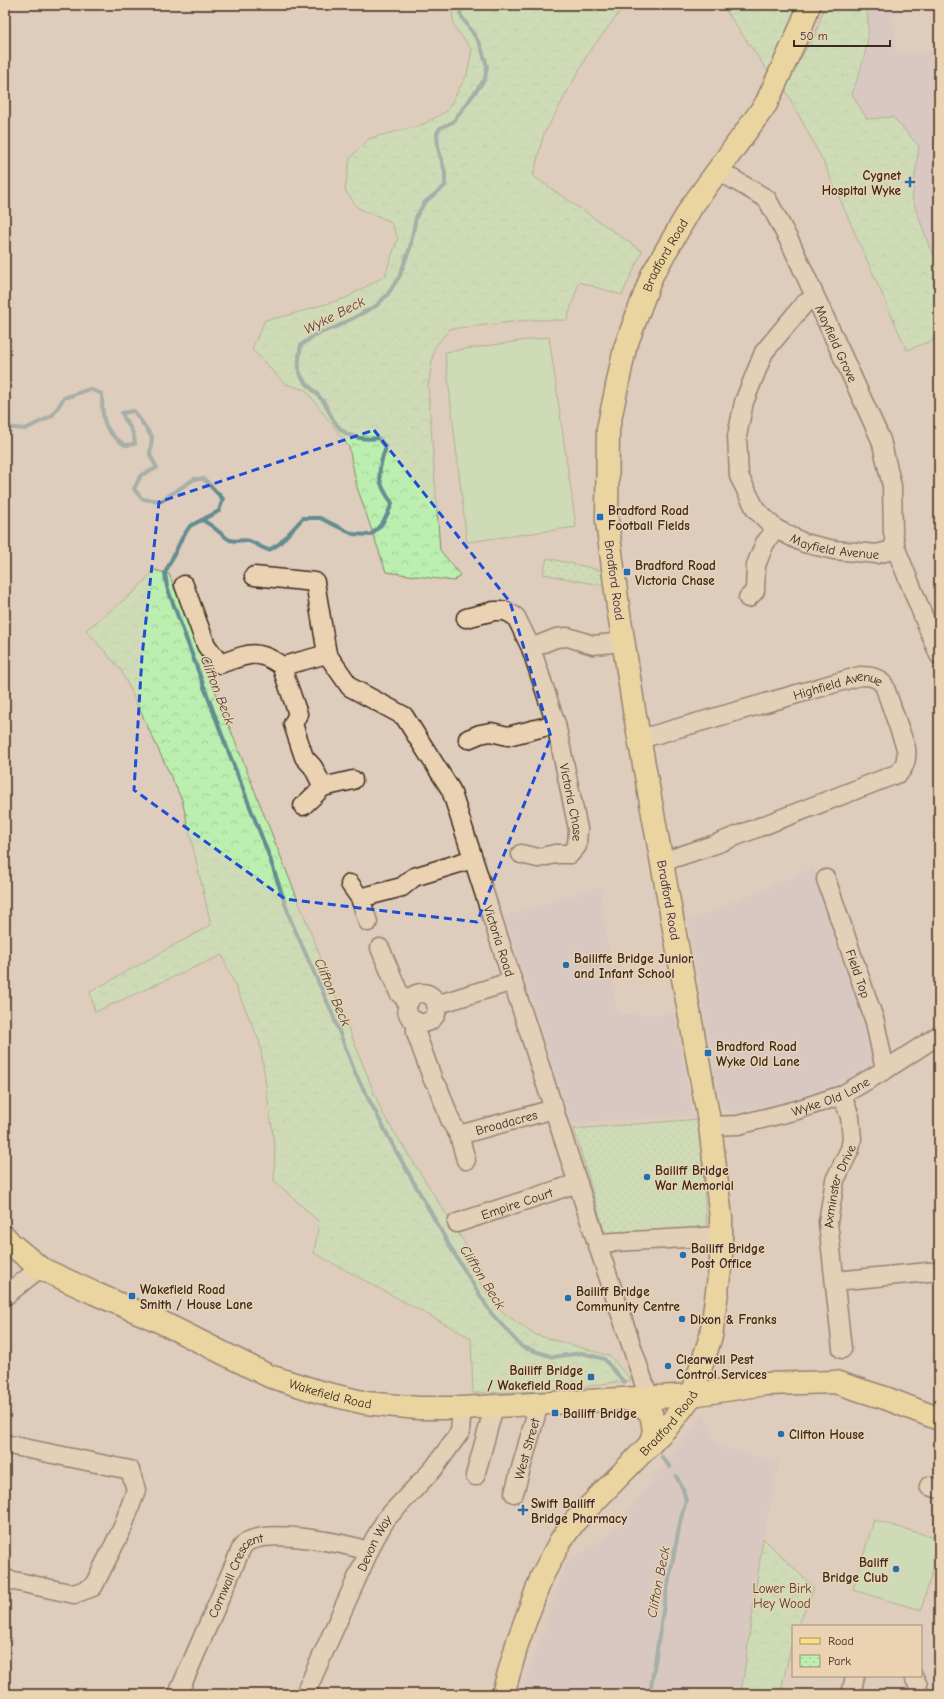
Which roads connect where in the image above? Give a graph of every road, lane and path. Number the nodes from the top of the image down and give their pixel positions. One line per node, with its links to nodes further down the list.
1 (809, 5): 2 (main road, Bradford Road)
2 (719, 171): 3 (street, Mayfield Grove); 10 (main road, Bradford Road)
3 (815, 296): 4 (street, Mayfield Avenue); 5 (street, Mayfield Grove)
4 (776, 529): 5 (street, Mayfield Avenue); 8 (street, Mayfield Avenue)
5 (896, 549): 13 (street, Mayfield Grove)
6 (254, 576): 12 (street, Victoria Road)
7 (184, 585): 14 (street)
8 (748, 598)
9 (466, 618): 11 (street, Victoria Chase)
10 (624, 642): 11 (street); 17 (main road, Bradford Road)
11 (531, 648): 15 (street, Victoria Chase)
12 (327, 654): 14 (street); 22 (street, Victoria Road)
13 (939, 655)
14 (285, 668): 19 (street)
15 (556, 724): 16 (street); 21 (street, Victoria Chase)
16 (468, 739)
17 (640, 739): 23 (main road, Bradford Road); 23 (street, Highfield Avenue)
18 (353, 780): 19 (street)
19 (323, 787): 20 (street)
20 (303, 806)
21 (521, 854)
22 (473, 859): 25 (street); 27 (street, Victoria Road)
23 (662, 862): 35 (main road, Bradford Road)
24 (826, 879): 32 (street, Field Top)
25 (368, 922)
26 (380, 948): 28 (street)
27 (513, 981): 29 (street); 34 (street, Victoria Road)
28 (409, 1002): 29 (street); 30 (street)
29 (436, 1004): 30 (street)
30 (416, 1021): 36 (street, Broadacres)
31 (939, 1035): 32 (street, Wyke Old Lane)
32 (885, 1070): 33 (street, Wyke Old Lane)
33 (842, 1095): 35 (street, Wyke Old Lane); 45 (street, Axminster Drive)
34 (554, 1108): 36 (street, Broadacres); 38 (street, Victoria Road)
35 (710, 1126): 40 (main road, Bradford Road)
36 (459, 1135): 37 (street, Broadacres)
37 (466, 1160)
38 (578, 1183): 39 (street, Empire Court); 42 (street, Victoria Road)
39 (457, 1223)
40 (720, 1236): 42 (street); 48 (main road, Bradford Road)
41 (5, 1237): 43 (main road, Wakefield Road)
42 (597, 1243): 49 (street, Victoria Road)
43 (40, 1268): 46 (street); 52 (main road, Wakefield Road)
44 (939, 1271): 45 (street)
45 (835, 1281): 47 (street, Axminster Drive)
46 (5, 1296)
47 (842, 1350)
48 (692, 1395): 49 (main road, Wakefield Road); 53 (main road, Wakefield Road); 55 (main road, Bradford Road)
49 (638, 1399): 50 (main road, Wakefield Road); 55 (main road)
50 (539, 1404): 51 (main road, Wakefield Road); 57 (street, West Street)
51 (494, 1407): 52 (main road, Wakefield Road); 56 (street)
52 (462, 1408): 58 (street, Devon Way)
53 (939, 1419)
54 (5, 1444): 59 (street)
55 (650, 1445): 63 (main road, Bradford Road)
56 (475, 1476)
57 (514, 1493)
58 (368, 1551): 61 (street, Cornwall Crescent); 62 (street, Devon Way)
59 (5, 1579)
60 (855, 1677): 64 (street)
61 (178, 1694)
62 (305, 1694)
63 (503, 1694)
64 (851, 1694)

